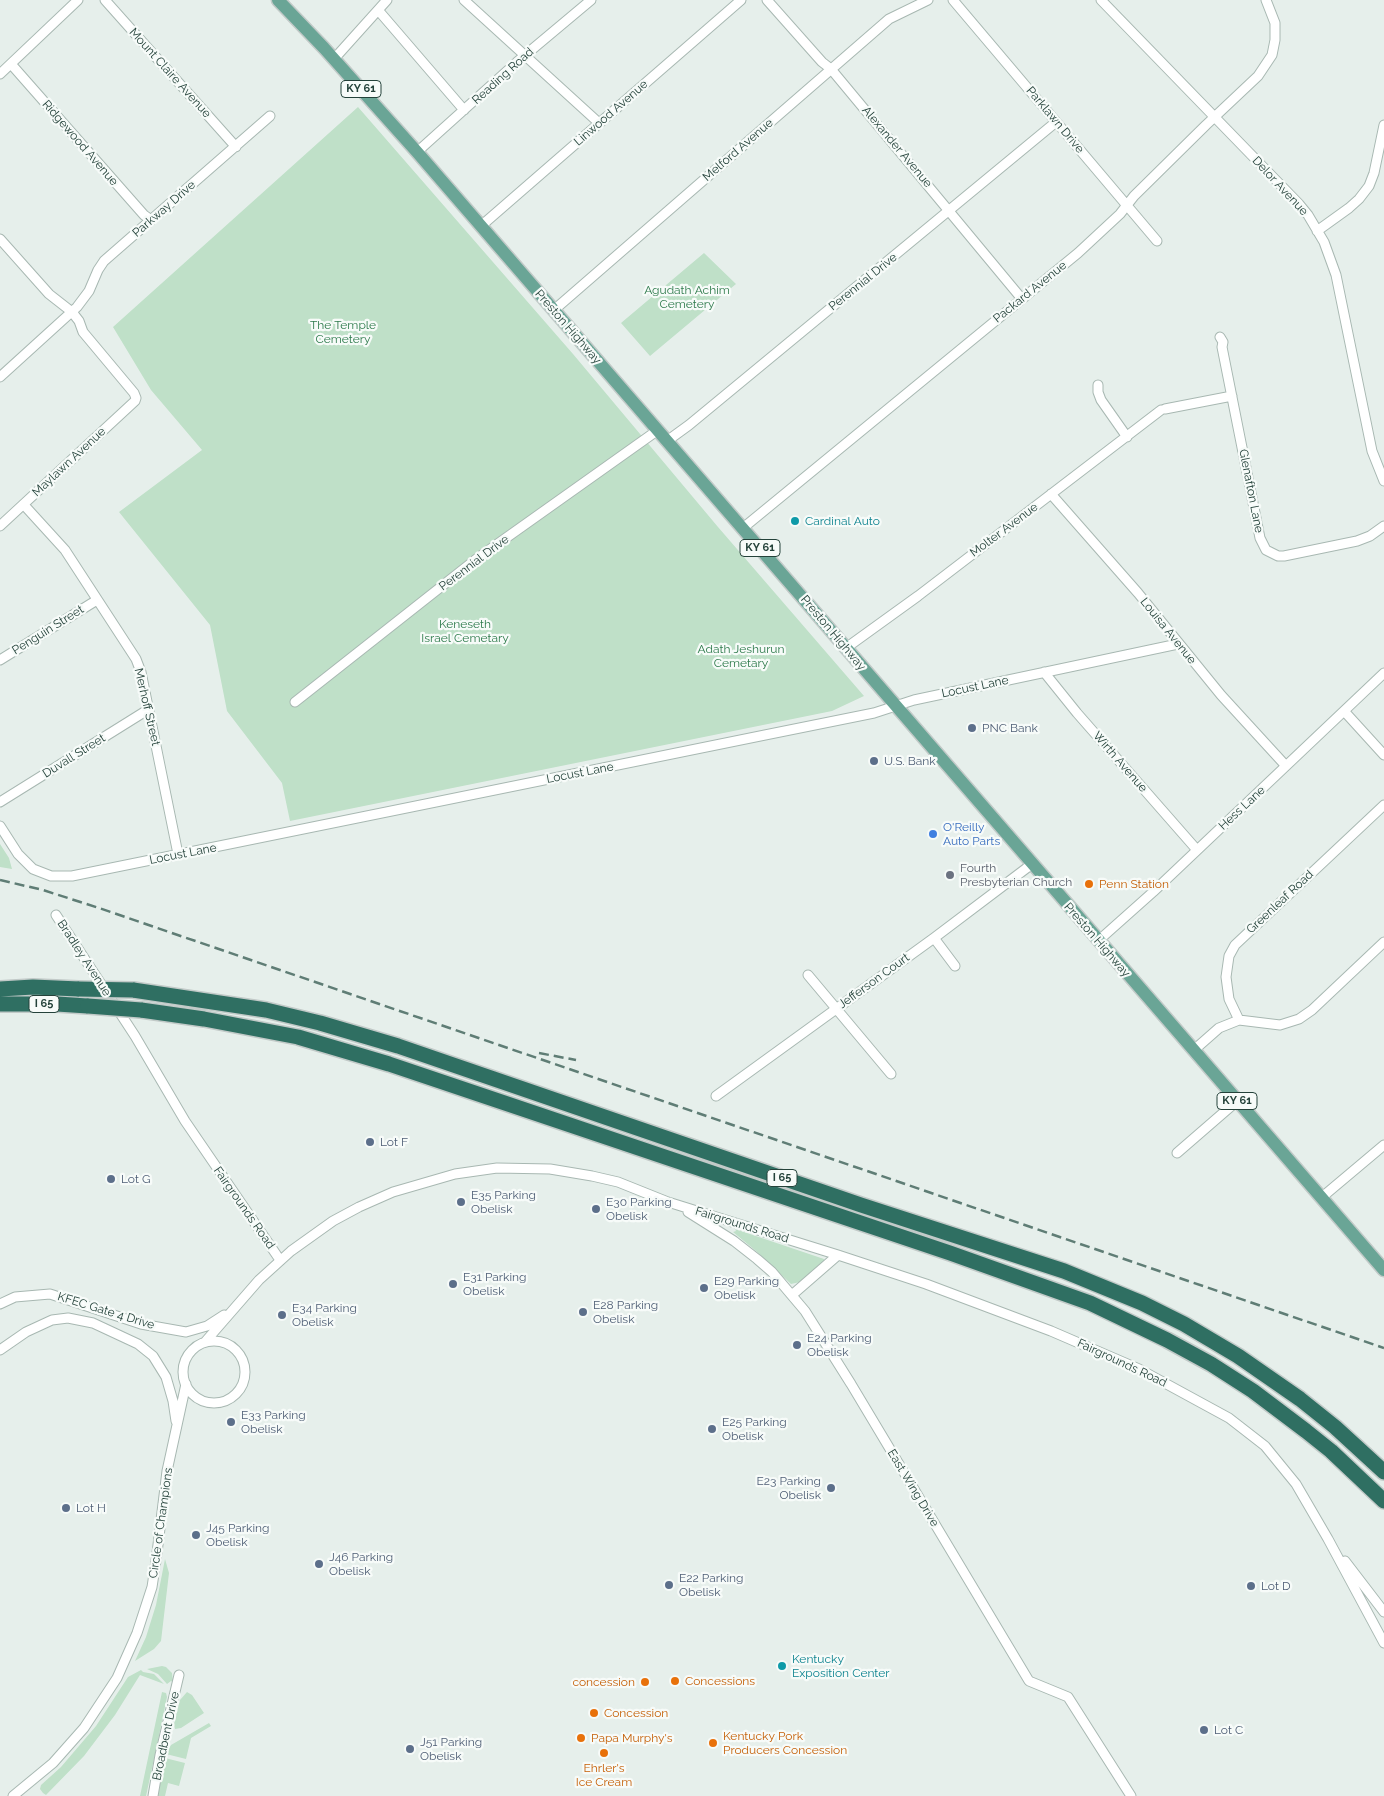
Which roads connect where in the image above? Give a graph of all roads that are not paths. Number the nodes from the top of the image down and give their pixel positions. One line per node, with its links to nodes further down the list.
1 (78, 0): 16 (street)
2 (105, 0): 26 (street, Mount Claire Avenue)
3 (278, 0): 15 (main road, Preston Highway / KY 61)
4 (387, 0): 13 (street)
5 (464, 0): 14 (street)
6 (591, 0): 14 (street, Reading Road)
7 (741, 0): 23 (street, Linwood Avenue)
8 (767, 0): 17 (street, Alexander Avenue)
9 (928, 0): 17 (street, Melford Avenue)
10 (953, 0): 22 (street, Parklawn Drive)
11 (1101, 0): 21 (street, Delor Avenue)
12 (1266, 0): 21 (street, Packard Avenue)
13 (378, 10): 15 (street); 19 (street)
14 (525, 55): 19 (street, Reading Road); 23 (street)
15 (334, 58): 27 (main road, Preston Highway / KY 61)
16 (11, 64): 18 (street); 30 (street, Ridgewood Avenue)
17 (831, 69): 29 (street, Alexander Avenue); 36 (street, Melford Avenue)
18 (0, 74)
19 (464, 110): 27 (street, Reading Road)
20 (270, 116): 26 (street, Parkway Drive)
21 (1214, 118): 28 (street, Packard Avenue); 32 (street, Delor Avenue)
22 (1056, 122): 28 (street, Parklawn Drive); 29 (street, Perennial Drive)
23 (599, 123): 31 (street, Linwood Avenue)
24 (1384, 124): 25 (street)
25 (1383, 144): 32 (street)
26 (236, 147): 30 (street, Parkway Drive)
27 (417, 152): 31 (main road, Preston Highway / KY 61)
28 (1126, 205): 34 (street, Parklawn Drive); 35 (street, Packard Avenue)
29 (950, 211): 35 (street, Alexander Avenue); 44 (street, Perennial Drive)
30 (151, 220): 37 (street, Parkway Drive)
31 (480, 226): 36 (main road, Preston Highway / KY 61)
32 (1317, 231): 45 (street, Delor Avenue)
33 (0, 240): 37 (street)
34 (1157, 241)
35 (1022, 299): 50 (street, Packard Avenue)
36 (554, 310): 42 (main road, Preston Highway / KY 61)
37 (72, 312): 39 (street, Parkway Drive); 47 (street, Maylawn Avenue)
38 (1220, 337): 41 (street, Glenafton Lane)
39 (0, 376)
40 (1098, 385): 43 (street)
41 (1232, 396): 43 (street, Molter Avenue); 49 (street, Glenafton Lane)
42 (658, 430): 44 (main road, Preston Highway / KY 61); 57 (street, Perennial Drive)
43 (1127, 437): 46 (street, Molter Avenue)
44 (667, 441): 50 (main road, Preston Highway / KY 61)
45 (1384, 481)
46 (1051, 494): 52 (street, Louisa Avenue); 53 (street, Molter Avenue)
47 (24, 505): 48 (street, Maylawn Avenue); 51 (street, Merhoff Street)
48 (0, 526)
49 (1384, 526)
50 (743, 528): 53 (main road, Preston Highway / KY 61)
51 (97, 600): 54 (street, Penguin Street); 59 (street, Merhoff Street)
52 (1178, 644): 55 (street, Locust Lane); 62 (street, Louisa Avenue)
53 (846, 648): 58 (main road, Preston Highway / KY 61)
54 (0, 660)
55 (1044, 672): 58 (street, Locust Lane); 66 (street, Wirth Avenue)
56 (1384, 673): 60 (street, Hess Lane)
57 (294, 702)
58 (895, 706): 67 (street, Locust Lane); 68 (main road, Preston Highway / KY 61)
59 (149, 710): 63 (street, Duvall Street); 67 (street, Merhoff Street)
60 (1344, 712): 61 (street); 62 (street, Hess Lane)
61 (1384, 754)
62 (1286, 766): 66 (street, Hess Lane)
63 (0, 802)
64 (1384, 805): 79 (street, Greenleaf Road)
65 (0, 826): 67 (street, Locust Lane)
66 (1197, 850): 71 (street, Hess Lane)
67 (178, 854)
68 (1032, 864): 70 (street, Jefferson Court); 71 (main road, Preston Highway / KY 61)
69 (56, 915): 76 (street, Bradley Avenue)
70 (934, 938): 73 (street); 78 (street, Jefferson Court)
71 (1098, 940): 80 (main road, Preston Highway / KY 61)
72 (1384, 942): 79 (street)
73 (955, 966)
74 (808, 975): 78 (street)
75 (0, 989): 98 (highway, I 65, bridge)
76 (111, 1001): 89 (street, Fairgrounds Road)
77 (0, 1004): 99 (highway, I 65, bridge)
78 (835, 1009): 81 (street); 82 (street, Jefferson Court)
79 (1239, 1020): 80 (street)
80 (1194, 1050): 83 (main road, Preston Highway / KY 61)
81 (891, 1074)
82 (716, 1096)
83 (1237, 1101): 85 (street); 86 (main road, Preston Highway / KY 61)
84 (1384, 1145): 86 (street)
85 (1177, 1153)
86 (1321, 1198): 90 (main road, Preston Highway / KY 61)
87 (668, 1202): 88 (street, Fairgrounds Road); 89 (street, Fairgrounds Road); 91 (street, East Wing Drive)
88 (838, 1254): 91 (street); 100 (street, Fairgrounds Road)
89 (280, 1260): 93 (street)
90 (1384, 1270)
91 (792, 1294): 106 (street, East Wing Drive)
92 (0, 1304): 93 (street, KFEC Gate 4 Drive)
93 (237, 1306): 94 (street)
94 (205, 1342): 96 (street); 96 (street)
95 (0, 1350): 97 (street)
96 (186, 1384): 97 (street, Circle of Champions)
97 (177, 1426): 104 (street, Circle of Champions)
98 (1384, 1472)
99 (1384, 1501)
100 (1328, 1539): 101 (street); 102 (street, Fairgrounds Road)
101 (1384, 1612)
102 (1384, 1643)
103 (179, 1675): 105 (street, Broadbent Drive)
104 (13, 1796)
105 (153, 1796)
106 (1131, 1796)

